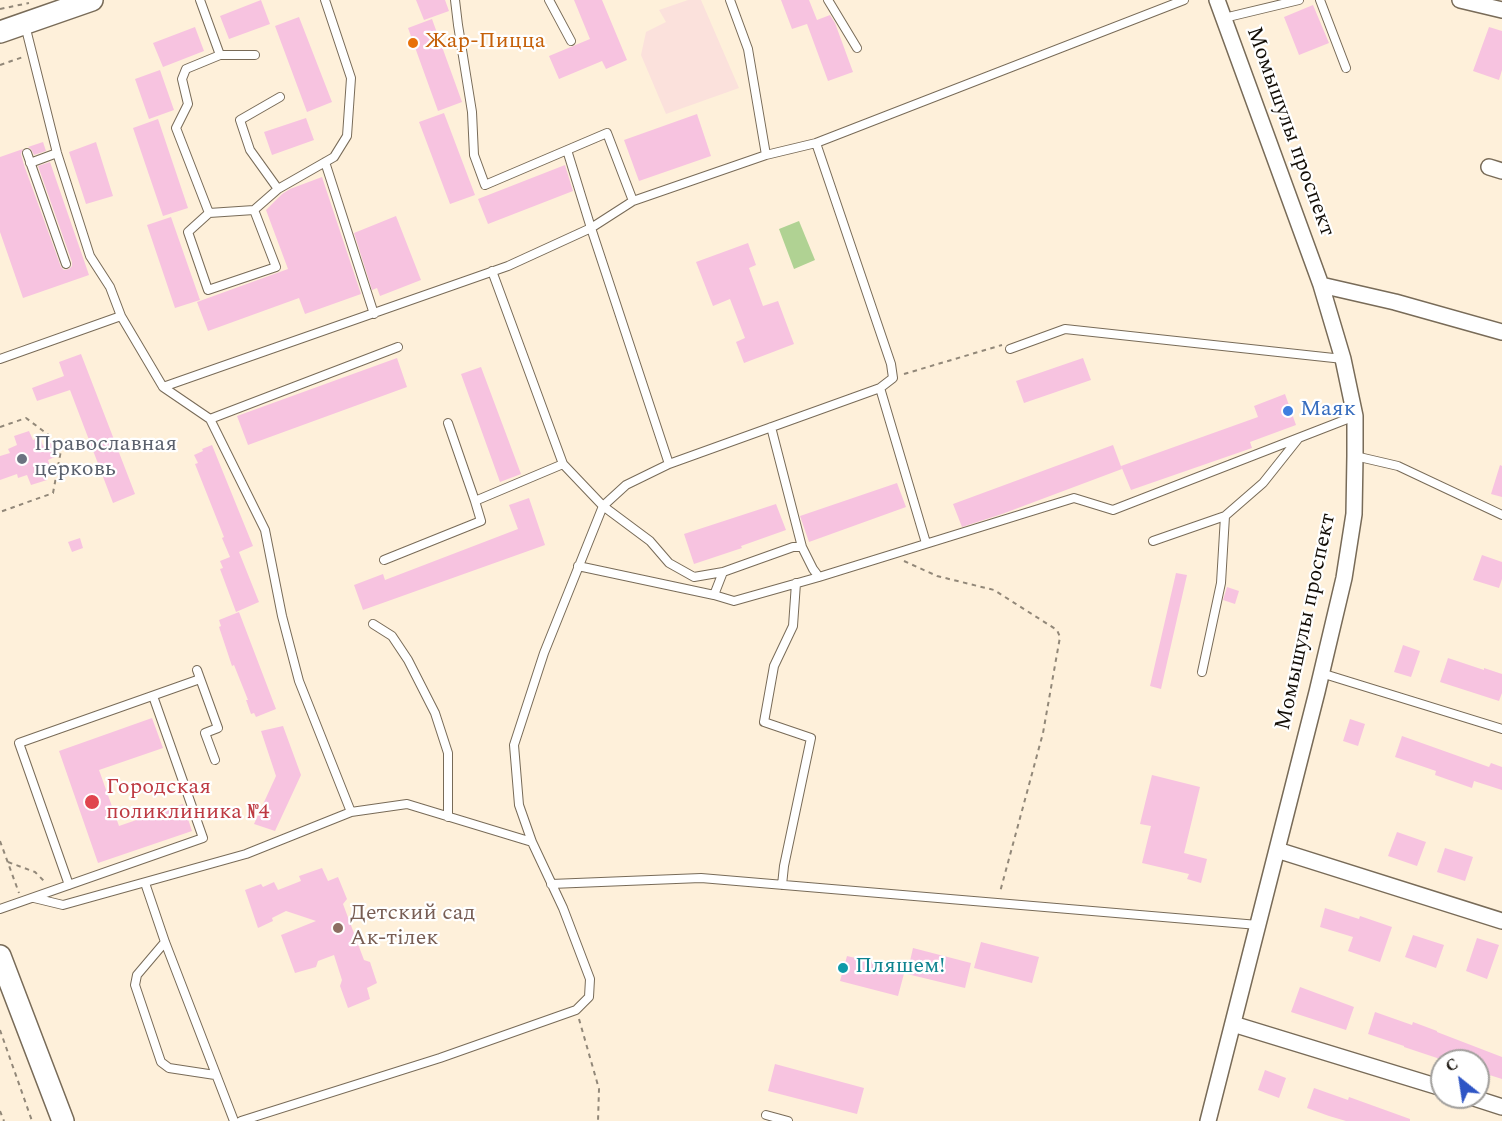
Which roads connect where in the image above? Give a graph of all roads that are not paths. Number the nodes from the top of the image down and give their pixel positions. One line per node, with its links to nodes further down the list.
1 (92, 0): 15 (main road)
2 (200, 0): 19 (lane)
3 (325, 0): 28 (lane)
4 (455, 0): 24 (lane)
5 (549, 0): 17 (lane)
6 (730, 0): 27 (lane)
7 (828, 0): 18 (lane)
8 (1184, 0): 23 (lane)
9 (1217, 0): 14 (street, Момышулы проспект)
10 (1299, 0): 14 (lane)
11 (1320, 0): 21 (lane)
12 (1460, 0): 13 (street)
13 (1502, 10)
14 (1224, 18): 37 (street, Момышулы проспект)
15 (24, 24): 16 (main road); 26 (lane)
16 (0, 32)
17 (571, 41)
18 (857, 48)
19 (219, 55): 20 (lane); 33 (lane)
20 (255, 55)
21 (1346, 68)
22 (280, 97): 30 (lane)
23 (816, 143): 27 (lane); 46 (lane)
24 (567, 150): 31 (lane); 34 (lane)
25 (27, 153): 29 (lane)
26 (57, 153): 29 (lane); 39 (lane)
27 (766, 155): 31 (lane)
28 (325, 162): 30 (lane); 38 (lane)
29 (30, 163): 35 (lane)
30 (278, 189): 32 (lane)
31 (633, 201): 34 (lane)
32 (254, 210): 33 (lane); 33 (lane)
33 (209, 213)
34 (591, 228): 36 (lane); 54 (lane)
35 (66, 264)
36 (492, 271): 38 (lane); 53 (lane)
37 (1321, 285): 40 (street); 44 (street, Момышулы проспект)
38 (374, 314): 45 (lane)
39 (121, 316): 43 (lane); 45 (lane)
40 (1502, 332)
41 (398, 347): 48 (lane)
42 (1010, 350): 44 (lane)
43 (0, 359)
44 (1343, 359): 47 (street, Момышулы проспект)
45 (163, 387): 48 (lane)
46 (880, 388): 50 (lane); 60 (lane)
47 (1355, 416): 51 (lane); 52 (street, Момышулы проспект)
48 (210, 420): 76 (lane)
49 (448, 423): 55 (lane)
50 (771, 427): 54 (lane); 61 (lane)
51 (1299, 438): 58 (lane); 60 (lane)
52 (1355, 456): 57 (lane); 71 (street, Момышулы проспект)
53 (563, 464): 55 (lane); 56 (lane)
54 (669, 464): 56 (lane)
55 (475, 501): 62 (lane)
56 (603, 506): 63 (lane); 64 (lane)
57 (1502, 515)
58 (1225, 516): 59 (lane); 70 (lane)
59 (1153, 541)
60 (926, 543): 65 (lane)
61 (802, 547): 64 (lane); 65 (lane)
62 (384, 560)
63 (578, 566): 67 (lane); 78 (lane)
64 (723, 572): 67 (lane)
65 (819, 577): 66 (lane)
66 (796, 583): 67 (lane); 83 (lane)
67 (714, 595)
68 (373, 624): 77 (lane)
69 (197, 670): 72 (lane)
70 (1202, 672)
71 (1321, 673): 74 (lane); 79 (street, Момышулы проспект)
72 (200, 679): 73 (lane); 75 (lane)
73 (153, 696): 82 (lane); 82 (lane)
74 (1502, 729)
75 (215, 760)
76 (351, 812): 77 (lane); 80 (lane)
77 (448, 817): 78 (lane)
78 (532, 842): 81 (lane)
79 (1277, 850): 86 (street); 87 (street, Момышулы проспект)
80 (145, 883): 84 (lane); 88 (lane)
81 (551, 884): 83 (lane); 96 (lane)
82 (69, 885): 84 (lane)
83 (782, 885): 87 (lane)
84 (32, 898): 85 (lane)
85 (0, 909)
86 (1502, 921)
87 (1258, 925): 90 (street, Момышулы проспект)
88 (165, 942): 91 (lane); 91 (lane)
89 (0, 956): 94 (main road)
90 (1233, 1024): 92 (street); 98 (street, Момышулы проспект)
91 (215, 1075): 95 (lane)
92 (1430, 1084)
93 (766, 1115): 97 (lane)
94 (63, 1121)
95 (234, 1121)
96 (242, 1121)
97 (788, 1121)
98 (1208, 1121)

